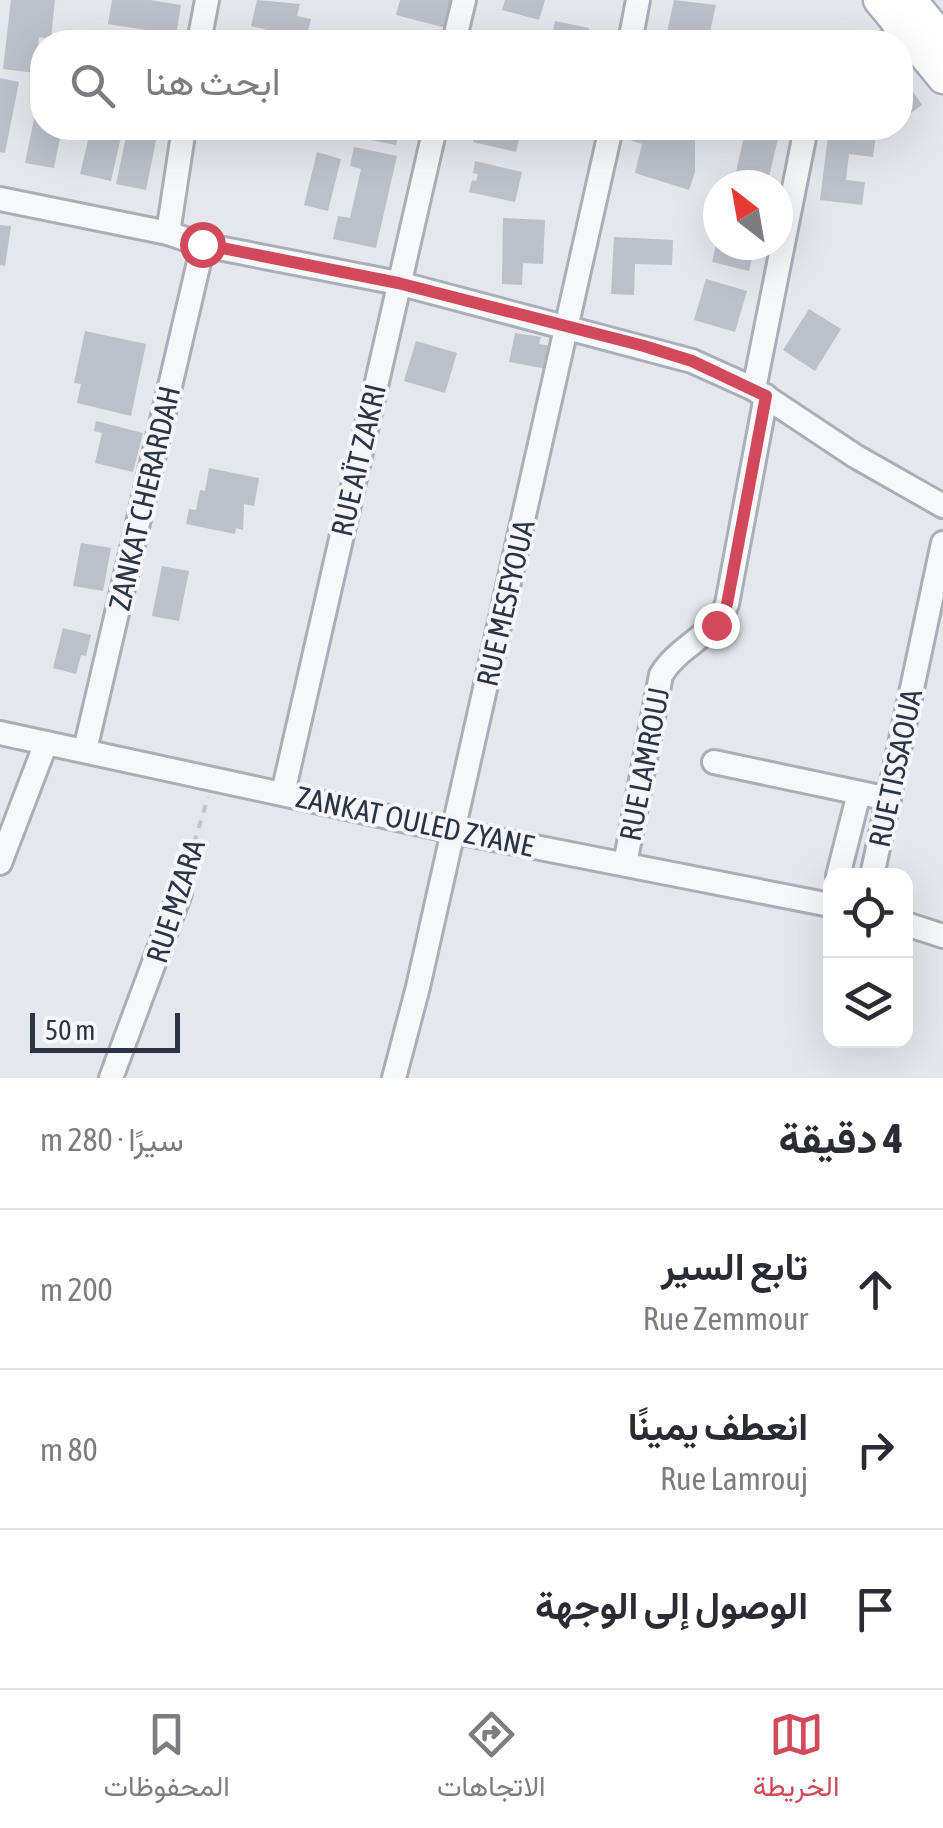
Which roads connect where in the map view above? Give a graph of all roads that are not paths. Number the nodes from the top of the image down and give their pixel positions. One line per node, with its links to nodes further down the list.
1 (208, 0): 6 (street)
2 (464, 0): 7 (street)
3 (638, 0): 8 (street)
4 (879, 0): 5 (main road)
5 (906, 22): 10 (main road)
6 (202, 30)
7 (457, 30)
8 (632, 30)
9 (913, 33): 11 (main road)
10 (943, 39)
11 (943, 78)
12 (182, 140): 17 (street)
13 (431, 140): 19 (street, RUE AÏT ZAKRI)
14 (609, 140): 20 (street, RUE MESFYOUA)
15 (804, 140): 21 (street, RUE LAMROUJ)
16 (0, 199): 17 (street)
17 (168, 233): 18 (street)
18 (202, 244): 19 (street); 26 (street, ZANKAT CHERARDAH)
19 (398, 283): 20 (street); 28 (street, RUE AÏT ZAKRI)
20 (567, 328): 21 (street); 31 (street, RUE MESFYOUA)
21 (760, 392): 22 (street); 33 (street, RUE LAMROUJ)
22 (943, 506)
23 (943, 544): 30 (street, RUE TISSAOUA)
24 (0, 733): 25 (street, ZANKAT OULED ZYANE)
25 (46, 743): 26 (street, ZANKAT OULED ZYANE); 32 (street)
26 (85, 750): 28 (street, ZANKAT OULED ZYANE)
27 (714, 762): 29 (street)
28 (283, 793): 31 (street, ZANKAT OULED ZYANE)
29 (859, 793): 30 (street); 34 (street)
30 (888, 799): 35 (street, RUE TISSAOUA)
31 (452, 831): 33 (street, ZANKAT OULED ZYANE); 41 (street, RUE MESFYOUA)
32 (0, 863)
33 (625, 864): 37 (street, ZANKAT OULED ZYANE)
34 (840, 868)
35 (874, 868)
36 (180, 893): 40 (street, RUE MZARA)
37 (823, 904)
38 (913, 926): 39 (street)
39 (943, 936)
40 (111, 1078)
41 (394, 1078)

